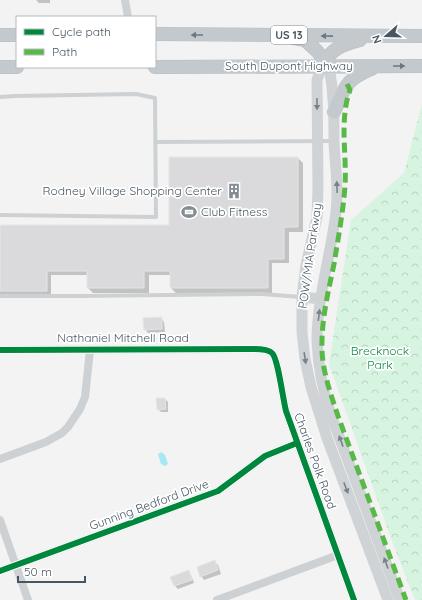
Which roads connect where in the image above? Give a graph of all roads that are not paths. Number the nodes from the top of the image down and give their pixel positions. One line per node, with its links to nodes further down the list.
1 (125, 0): 2 (street)
2 (128, 16)
3 (156, 34): 6 (highway, US 13, one-way to 3)
4 (0, 35): 5 (highway)
5 (16, 35)
6 (280, 35): 7 (highway, US 13, one-way to 6); 9 (highway)
7 (373, 36): 8 (highway, US 13); 9 (highway)
8 (422, 36)
9 (325, 64): 10 (highway, South Dupont Highway); 14 (highway, South Dupont Highway); 16 (main road, POW/MIA Parkway); 17 (main road, POW/MIA Parkway, one-way to 17)
10 (377, 66): 11 (highway, South Dupont Highway, one-way to 11); 16 (highway)
11 (422, 66)
12 (0, 67): 13 (highway)
13 (16, 67)
14 (156, 67)
15 (0, 97): 19 (lane)
16 (334, 112): 18 (main road, POW/MIA Parkway)
17 (317, 141): 18 (lane); 19 (lane); 22 (main road, POW/MIA Parkway)
18 (334, 141): 23 (main road, POW/MIA Parkway, one-way to 18)
19 (155, 142): 20 (lane)
20 (0, 216)
21 (0, 296): 22 (lane)
22 (302, 297): 23 (main road); 36 (main road, POW/MIA Parkway, one-way to 36)
23 (322, 299): 37 (main road, POW/MIA Parkway, one-way to 23)
24 (246, 348): 26 (street, Nathaniel Mitchell Road); 27 (street, Charles Polk Road)
25 (0, 350): 26 (street, Nathaniel Mitchell Road)
26 (90, 350): 28 (street)
27 (297, 443): 30 (street, Charles Polk Road); 31 (street, Gunning Bedford Drive)
28 (0, 459)
29 (0, 520): 31 (street)
30 (338, 555): 34 (street); 35 (street, Charles Polk Road)
31 (16, 565): 32 (street, Gunning Bedford Drive); 33 (street)
32 (0, 571)
33 (28, 600)
34 (217, 600)
35 (354, 600)
36 (388, 600)
37 (400, 600)

